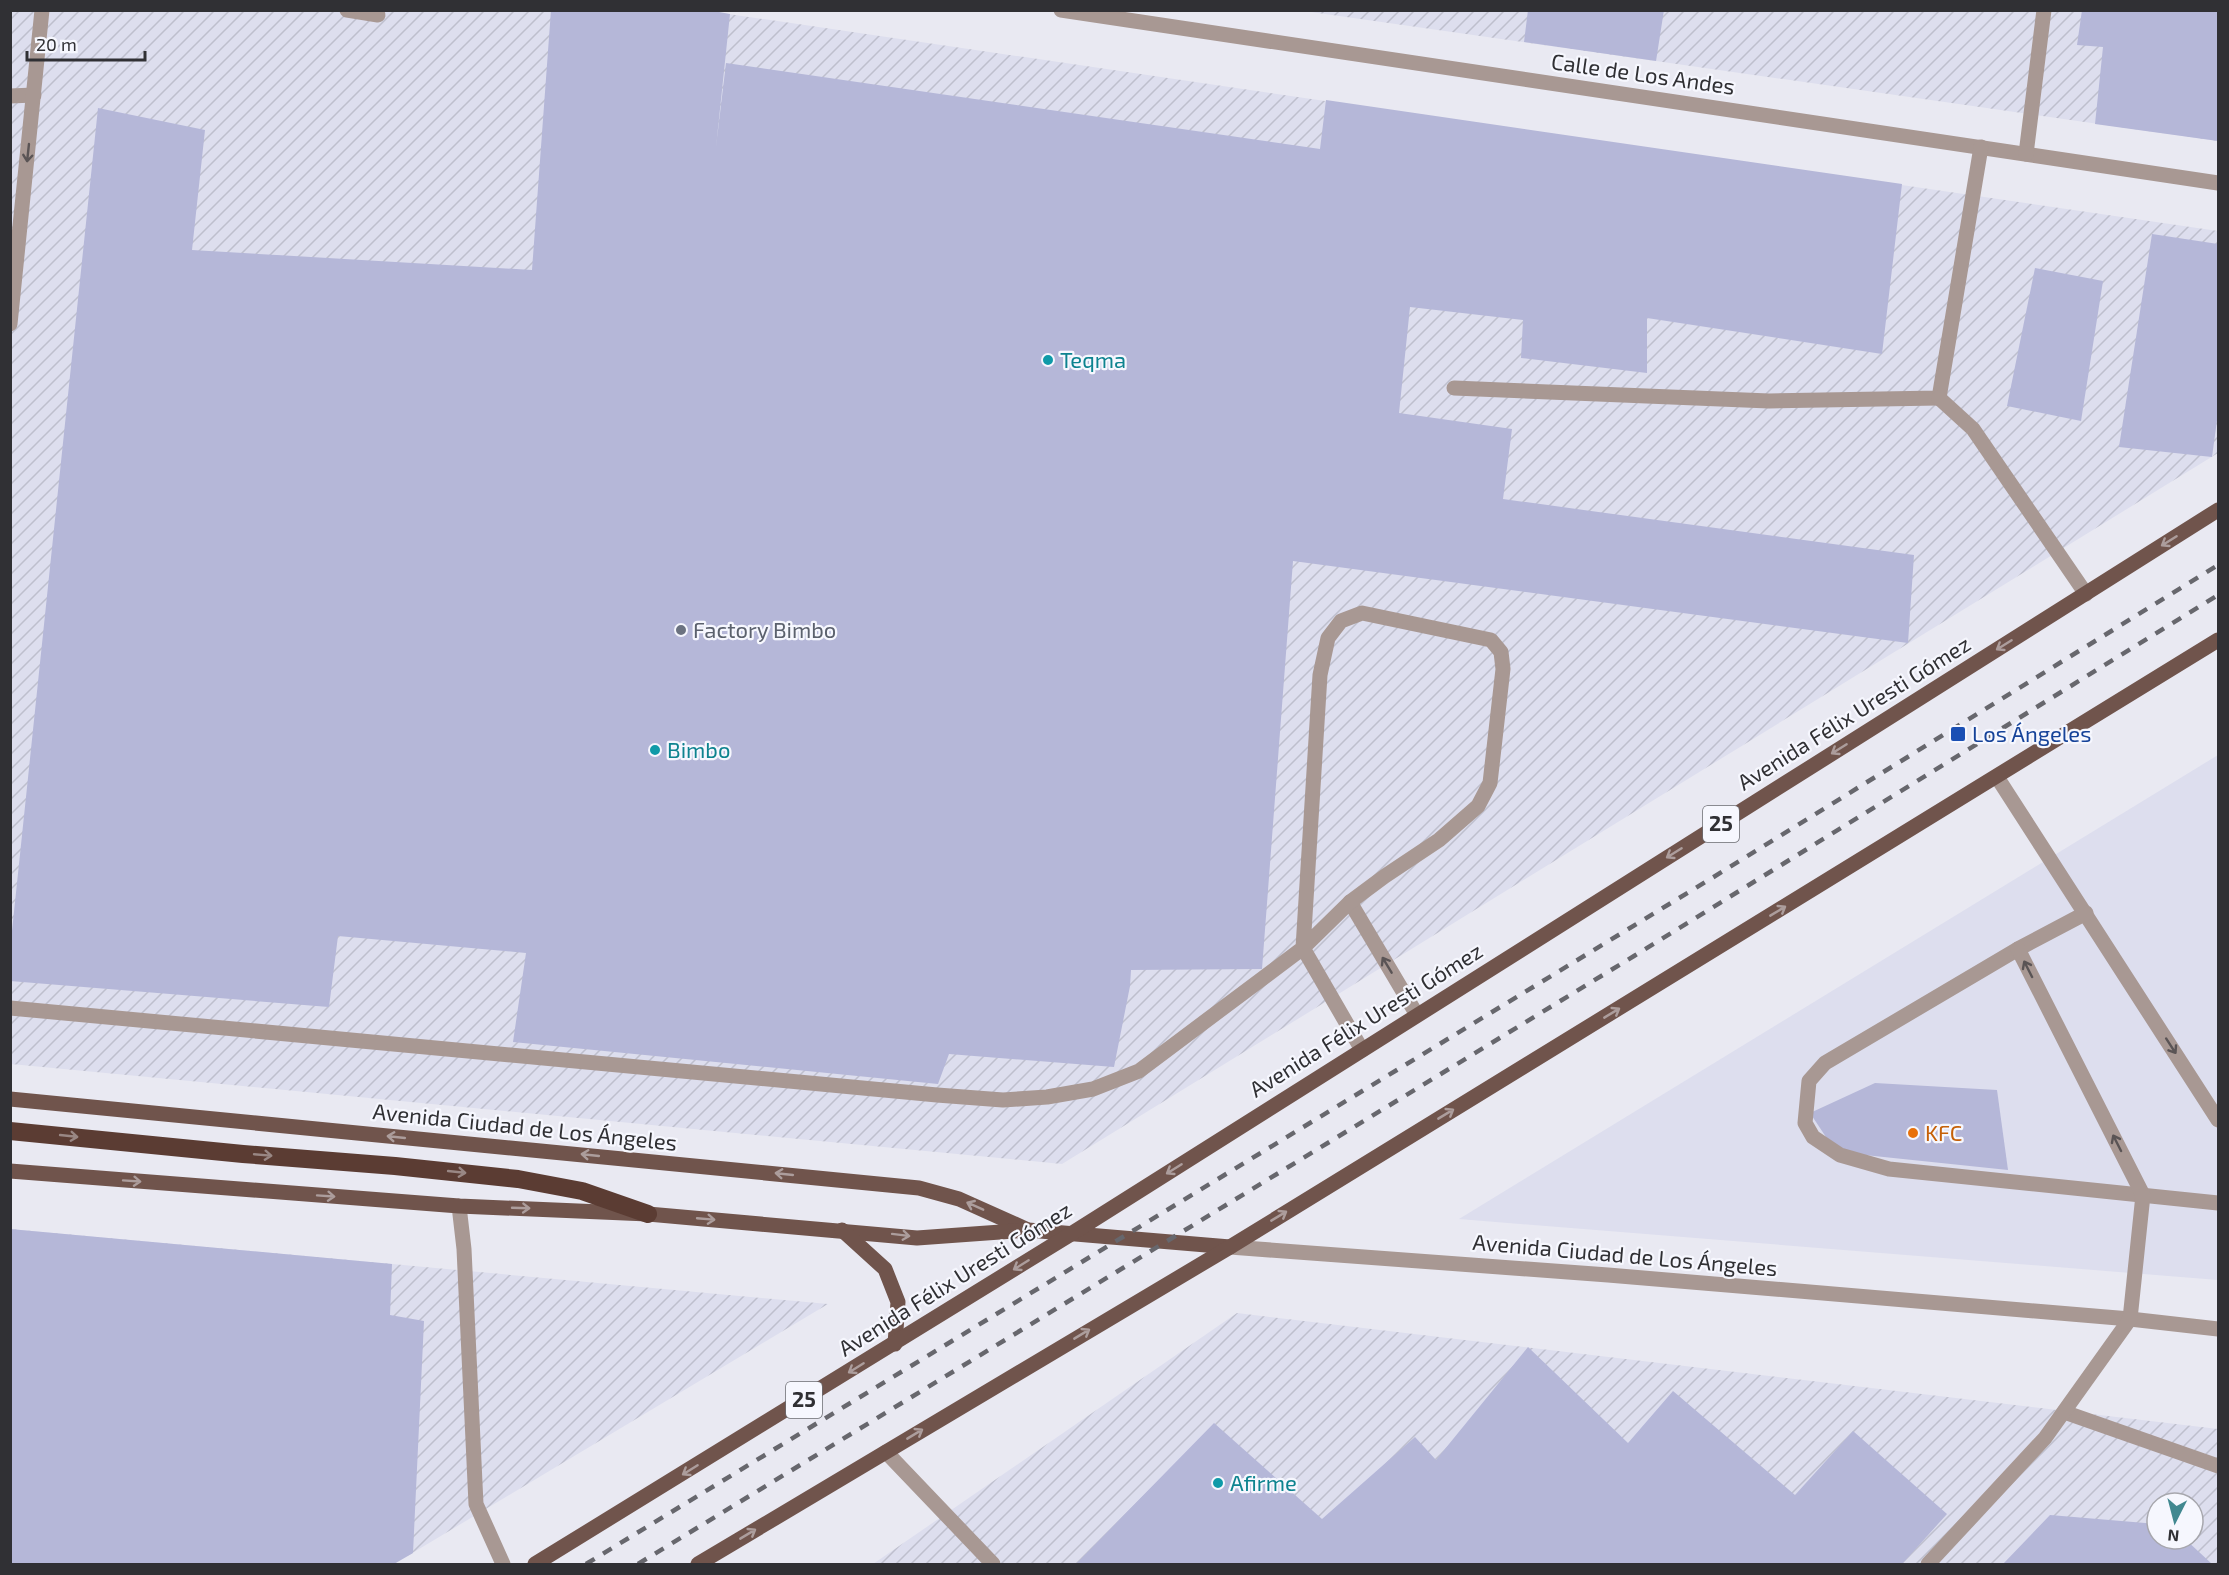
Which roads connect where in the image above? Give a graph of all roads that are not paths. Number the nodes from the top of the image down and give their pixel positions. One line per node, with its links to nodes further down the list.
1 (42, 10): 6 (street)
2 (347, 10): 5 (street)
3 (1061, 10): 8 (street, Calle de Los Andes)
4 (2044, 10): 9 (street)
5 (378, 15)
6 (34, 95): 7 (street); 11 (street, one-way to 11)
7 (10, 96)
8 (1981, 147): 9 (street, Calle de Los Andes); 13 (street)
9 (2026, 154): 10 (street, Calle de Los Andes)
10 (2218, 183)
11 (10, 324)
12 (1454, 388): 13 (street)
13 (1939, 398): 15 (street)
14 (2218, 510): 15 (main road, Avenida Félix Uresti Gómez / 25, one-way to 15)
15 (2086, 594): 23 (main road, Avenida Félix Uresti Gómez / 25, one-way to 23)
16 (2218, 640): 17 (main road)
17 (1997, 777): 19 (street); 36 (main road, one-way to 17)
18 (1350, 902): 20 (street); 20 (street); 23 (street, one-way to 18)
19 (2086, 913): 21 (street); 26 (street, one-way to 26)
20 (1303, 948): 22 (street); 24 (street)
21 (2018, 949): 29 (street, one-way to 21); 29 (street)
22 (10, 1008)
23 (1417, 1015): 24 (main road, Avenida Félix Uresti Gómez / 25)
24 (1362, 1050): 35 (main road, Avenida Félix Uresti Gómez / 25, one-way to 35)
25 (10, 1099): 34 (main road, Avenida Ciudad de Los Ángeles, one-way to 25)
26 (2218, 1120)
27 (10, 1131): 32 (highway, one-way to 32)
28 (10, 1171): 31 (main road, Avenida Ciudad de Los Ángeles, one-way to 31)
29 (2143, 1195): 30 (street); 37 (street)
30 (2218, 1203)
31 (459, 1206): 32 (main road, Avenida Ciudad de Los Ángeles, one-way to 32); 44 (street)
32 (648, 1214): 33 (main road, Avenida Ciudad de Los Ángeles, one-way to 33)
33 (842, 1230): 34 (main road, Avenida Ciudad de Los Ángeles, one-way to 34); 39 (main road)
34 (1028, 1230): 35 (main road, Avenida Ciudad de Los Ángeles)
35 (1071, 1234): 36 (main road, Avenida Ciudad de Los Ángeles); 39 (main road, Avenida Félix Uresti Gómez / 25, one-way to 39)
36 (1230, 1247): 37 (street, Avenida Ciudad de Los Ángeles); 41 (main road, one-way to 36)
37 (2130, 1319): 38 (street, Avenida Ciudad de Los Ángeles); 40 (street)
38 (2218, 1329)
39 (895, 1344): 45 (main road, Avenida Félix Uresti Gómez / 25, one-way to 45)
40 (2064, 1412): 42 (street); 47 (street)
41 (886, 1452): 43 (street); 46 (main road, one-way to 41)
42 (2218, 1466)
43 (989, 1563)
44 (503, 1564)
45 (536, 1564)
46 (698, 1564)
47 (1928, 1564)

